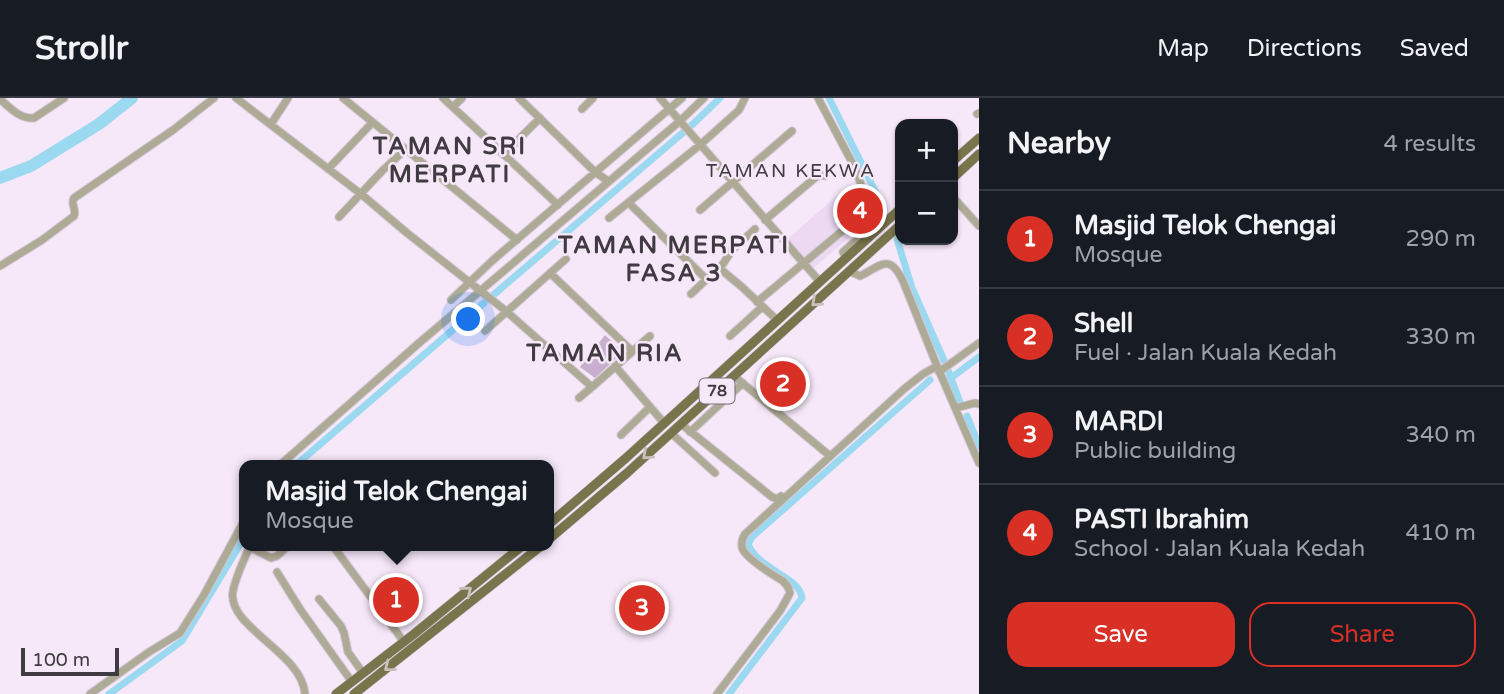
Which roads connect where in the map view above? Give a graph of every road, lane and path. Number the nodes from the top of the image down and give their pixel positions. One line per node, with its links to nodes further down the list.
1 (64, 98): 14 (street)
2 (236, 98): 22 (street)
3 (288, 98): 22 (street)
4 (343, 98): 20 (street)
5 (443, 98): 16 (street)
6 (462, 98): 16 (street)
7 (520, 98): 19 (street)
8 (593, 98): 18 (street)
9 (660, 98): 17 (street)
10 (682, 98): 17 (street)
11 (704, 98): 21 (street)
12 (746, 98): 25 (street)
13 (818, 98): 50 (street)
14 (0, 99)
15 (213, 99): 53 (street)
16 (453, 107): 27 (street)
17 (669, 108): 21 (street); 31 (street)
18 (582, 109)
19 (540, 118): 27 (street); 31 (street)
20 (372, 123): 26 (street); 30 (street)
21 (682, 123): 25 (street); 34 (street)
22 (271, 124): 30 (street)
23 (792, 131): 35 (street)
24 (979, 138): 29 (main road)
25 (699, 145): 35 (street); 37 (street)
26 (405, 150): 36 (street); 49 (street)
27 (504, 154): 39 (street)
28 (979, 154): 32 (main road)
29 (958, 157)
30 (328, 169): 36 (street)
31 (595, 172): 34 (street); 39 (street)
32 (958, 173)
33 (825, 176): 45 (street)
34 (608, 181): 60 (street)
35 (732, 183): 40 (street); 45 (street)
36 (361, 194): 43 (street); 58 (street)
37 (629, 203): 44 (street); 57 (street)
38 (958, 203): 46 (street)
39 (558, 205): 49 (street)
40 (700, 210)
41 (895, 213): 50 (main road, 78)
42 (855, 214): 52 (street)
43 (339, 217)
44 (609, 218)
45 (765, 220): 52 (street)
46 (979, 226)
47 (755, 229): 54 (street)
48 (895, 229): 55 (main road, 78)
49 (517, 240): 58 (street)
50 (846, 258): 59 (main road, 78)
51 (566, 259): 56 (street)
52 (804, 263): 59 (street); 63 (street)
53 (0, 265)
54 (718, 267): 57 (street); 63 (street)
55 (849, 271): 71 (main road, 78, one-way to 71); 73 (street)
56 (550, 273): 64 (street); 70 (street)
57 (706, 279): 61 (street)
58 (468, 282): 60 (street); 62 (street)
59 (820, 282): 65 (main road, 78)
60 (480, 291): 64 (street); 87 (street)
61 (691, 294)
62 (451, 300)
63 (760, 304): 65 (street); 68 (street)
64 (506, 312): 66 (street); 76 (street)
65 (777, 320): 81 (main road, 78)
66 (485, 331)
67 (650, 336): 70 (street)
68 (730, 336)
69 (979, 343): 73 (street)
70 (632, 351): 72 (street)
71 (746, 365): 74 (main road, 78); 81 (main road)
72 (615, 366): 76 (street); 79 (street)
73 (940, 367): 80 (street); 86 (street)
74 (734, 376): 75 (street); 82 (main road, 78)
75 (743, 383): 83 (street); 86 (street)
76 (595, 384): 77 (street)
77 (579, 398)
78 (979, 404): 80 (street)
79 (650, 407): 81 (street); 85 (street)
80 (956, 408): 88 (street)
81 (664, 423): 91 (main road, 78)
82 (681, 425): 83 (street); 84 (main road, 78)
83 (690, 432): 90 (street)
84 (671, 433): 89 (street); 93 (main road, 78, one-way to 93)
85 (621, 435)
86 (830, 456): 111 (street)
87 (286, 460)
88 (979, 463)
89 (715, 473)
90 (782, 496)
91 (554, 519)
92 (239, 531): 107 (street)
93 (554, 535)
94 (248, 551): 108 (street)
95 (259, 551): 96 (street)
96 (282, 551)
97 (337, 551): 104 (street)
98 (516, 551): 103 (main road, one-way to 98)
99 (535, 551): 102 (main road)
100 (277, 572): 106 (street)
101 (319, 599): 105 (street)
102 (461, 610): 103 (main road); 110 (main road, one-way to 110)
103 (414, 634): 104 (main road)
104 (404, 642): 105 (main road)
105 (363, 673): 106 (main road)
106 (352, 682): 109 (main road)
107 (90, 694)
108 (305, 694)
109 (336, 694)
110 (354, 694)
111 (717, 694)

